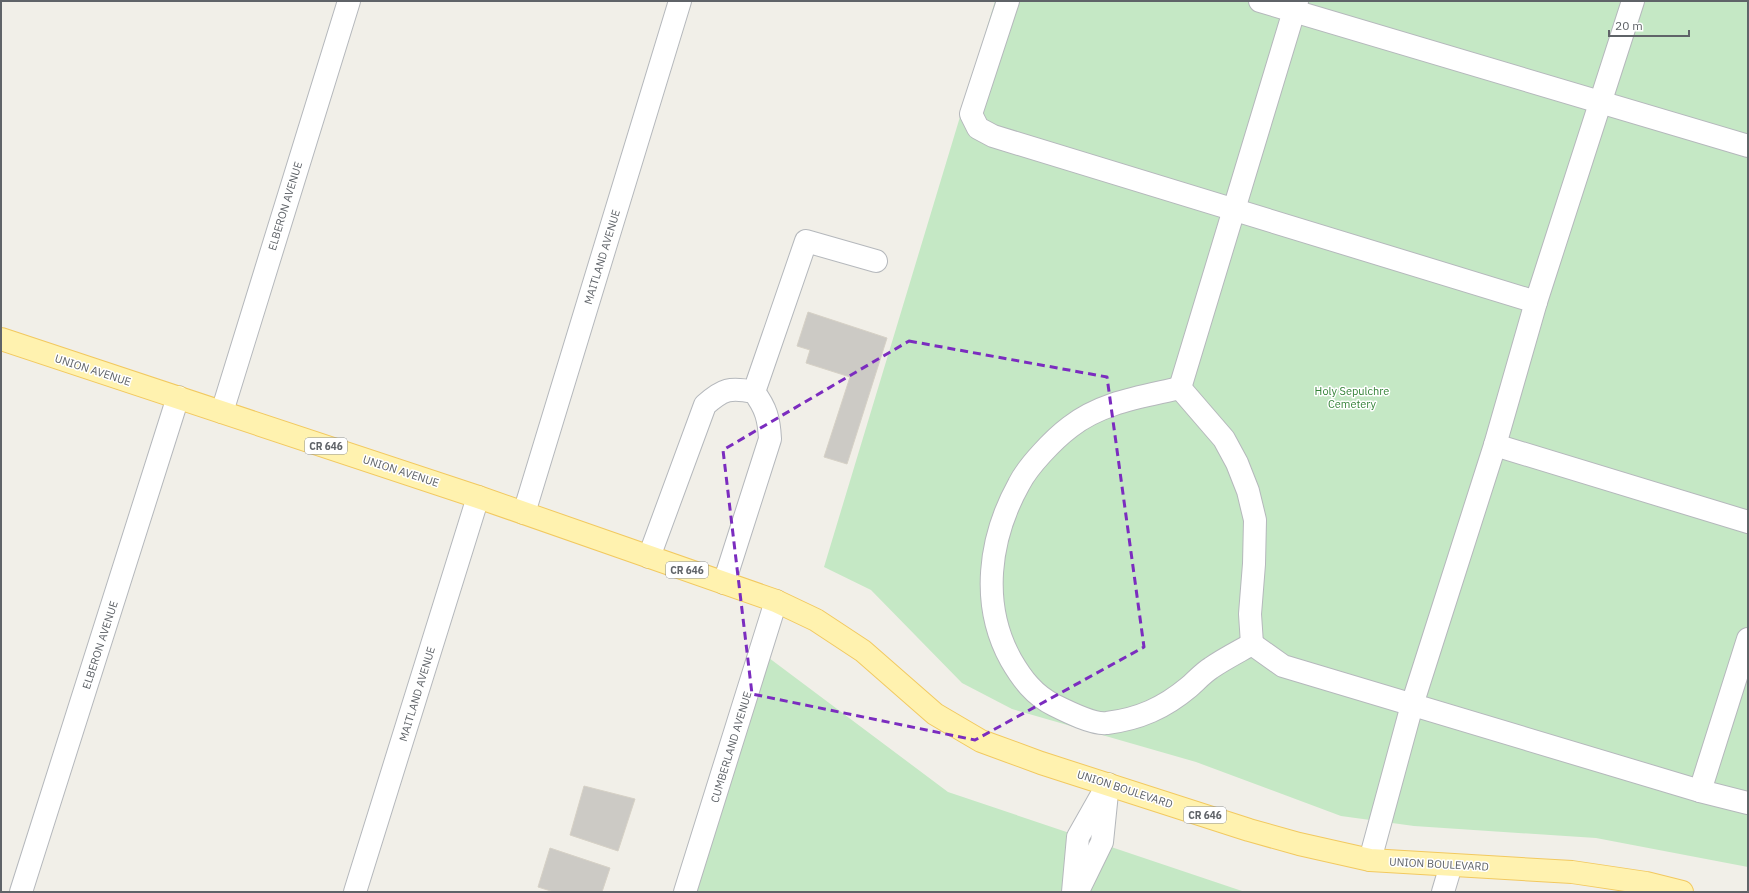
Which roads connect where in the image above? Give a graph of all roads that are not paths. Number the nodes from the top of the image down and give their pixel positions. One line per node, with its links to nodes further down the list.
1 (349, 1): 16 (street, ELBERON AVENUE)
2 (680, 1): 19 (street, MAITLAND AVENUE)
3 (1008, 1): 9 (street)
4 (1260, 1): 6 (street)
5 (1634, 1): 7 (street)
6 (1295, 6): 7 (street); 9 (street)
7 (1602, 102): 8 (street); 11 (street)
8 (1748, 146)
9 (1234, 209): 11 (street); 13 (street)
10 (876, 261): 14 (street)
11 (1536, 302): 17 (street)
12 (1, 339): 15 (main road, UNION AVENUE / CR 646)
13 (1180, 388): 25 (street); 25 (street)
14 (754, 392): 21 (street); 22 (street)
15 (178, 398): 16 (main road, UNION AVENUE / CR 646); 33 (street, ELBERON AVENUE)
16 (222, 412): 18 (main road, UNION AVENUE / CR 646)
17 (1495, 445): 20 (street); 26 (street)
18 (478, 497): 19 (main road, UNION AVENUE / CR 646); 34 (street, MAITLAND AVENUE)
19 (524, 513): 21 (main road, UNION AVENUE / CR 646)
20 (1748, 522)
21 (649, 557): 22 (main road, UNION AVENUE / CR 646)
22 (724, 583): 23 (main road, UNION AVENUE / CR 646)
23 (776, 601): 27 (main road, UNION BOULEVARD / CR 646); 35 (street, CUMBERLAND AVENUE)
24 (1748, 639): 28 (street)
25 (1252, 644): 26 (street)
26 (1412, 705): 28 (street); 30 (street)
27 (1108, 784): 30 (main road, UNION BOULEVARD / CR 646); 36 (street); 37 (street)
28 (1700, 791): 29 (street)
29 (1748, 803)
30 (1370, 860): 31 (main road, UNION BOULEVARD / CR 646)
31 (1451, 865): 32 (main road, UNION BOULEVARD / CR 646); 38 (street)
32 (1675, 891)
33 (21, 892)
34 (355, 892)
35 (685, 892)
36 (1073, 892)
37 (1077, 892)
38 (1443, 892)

